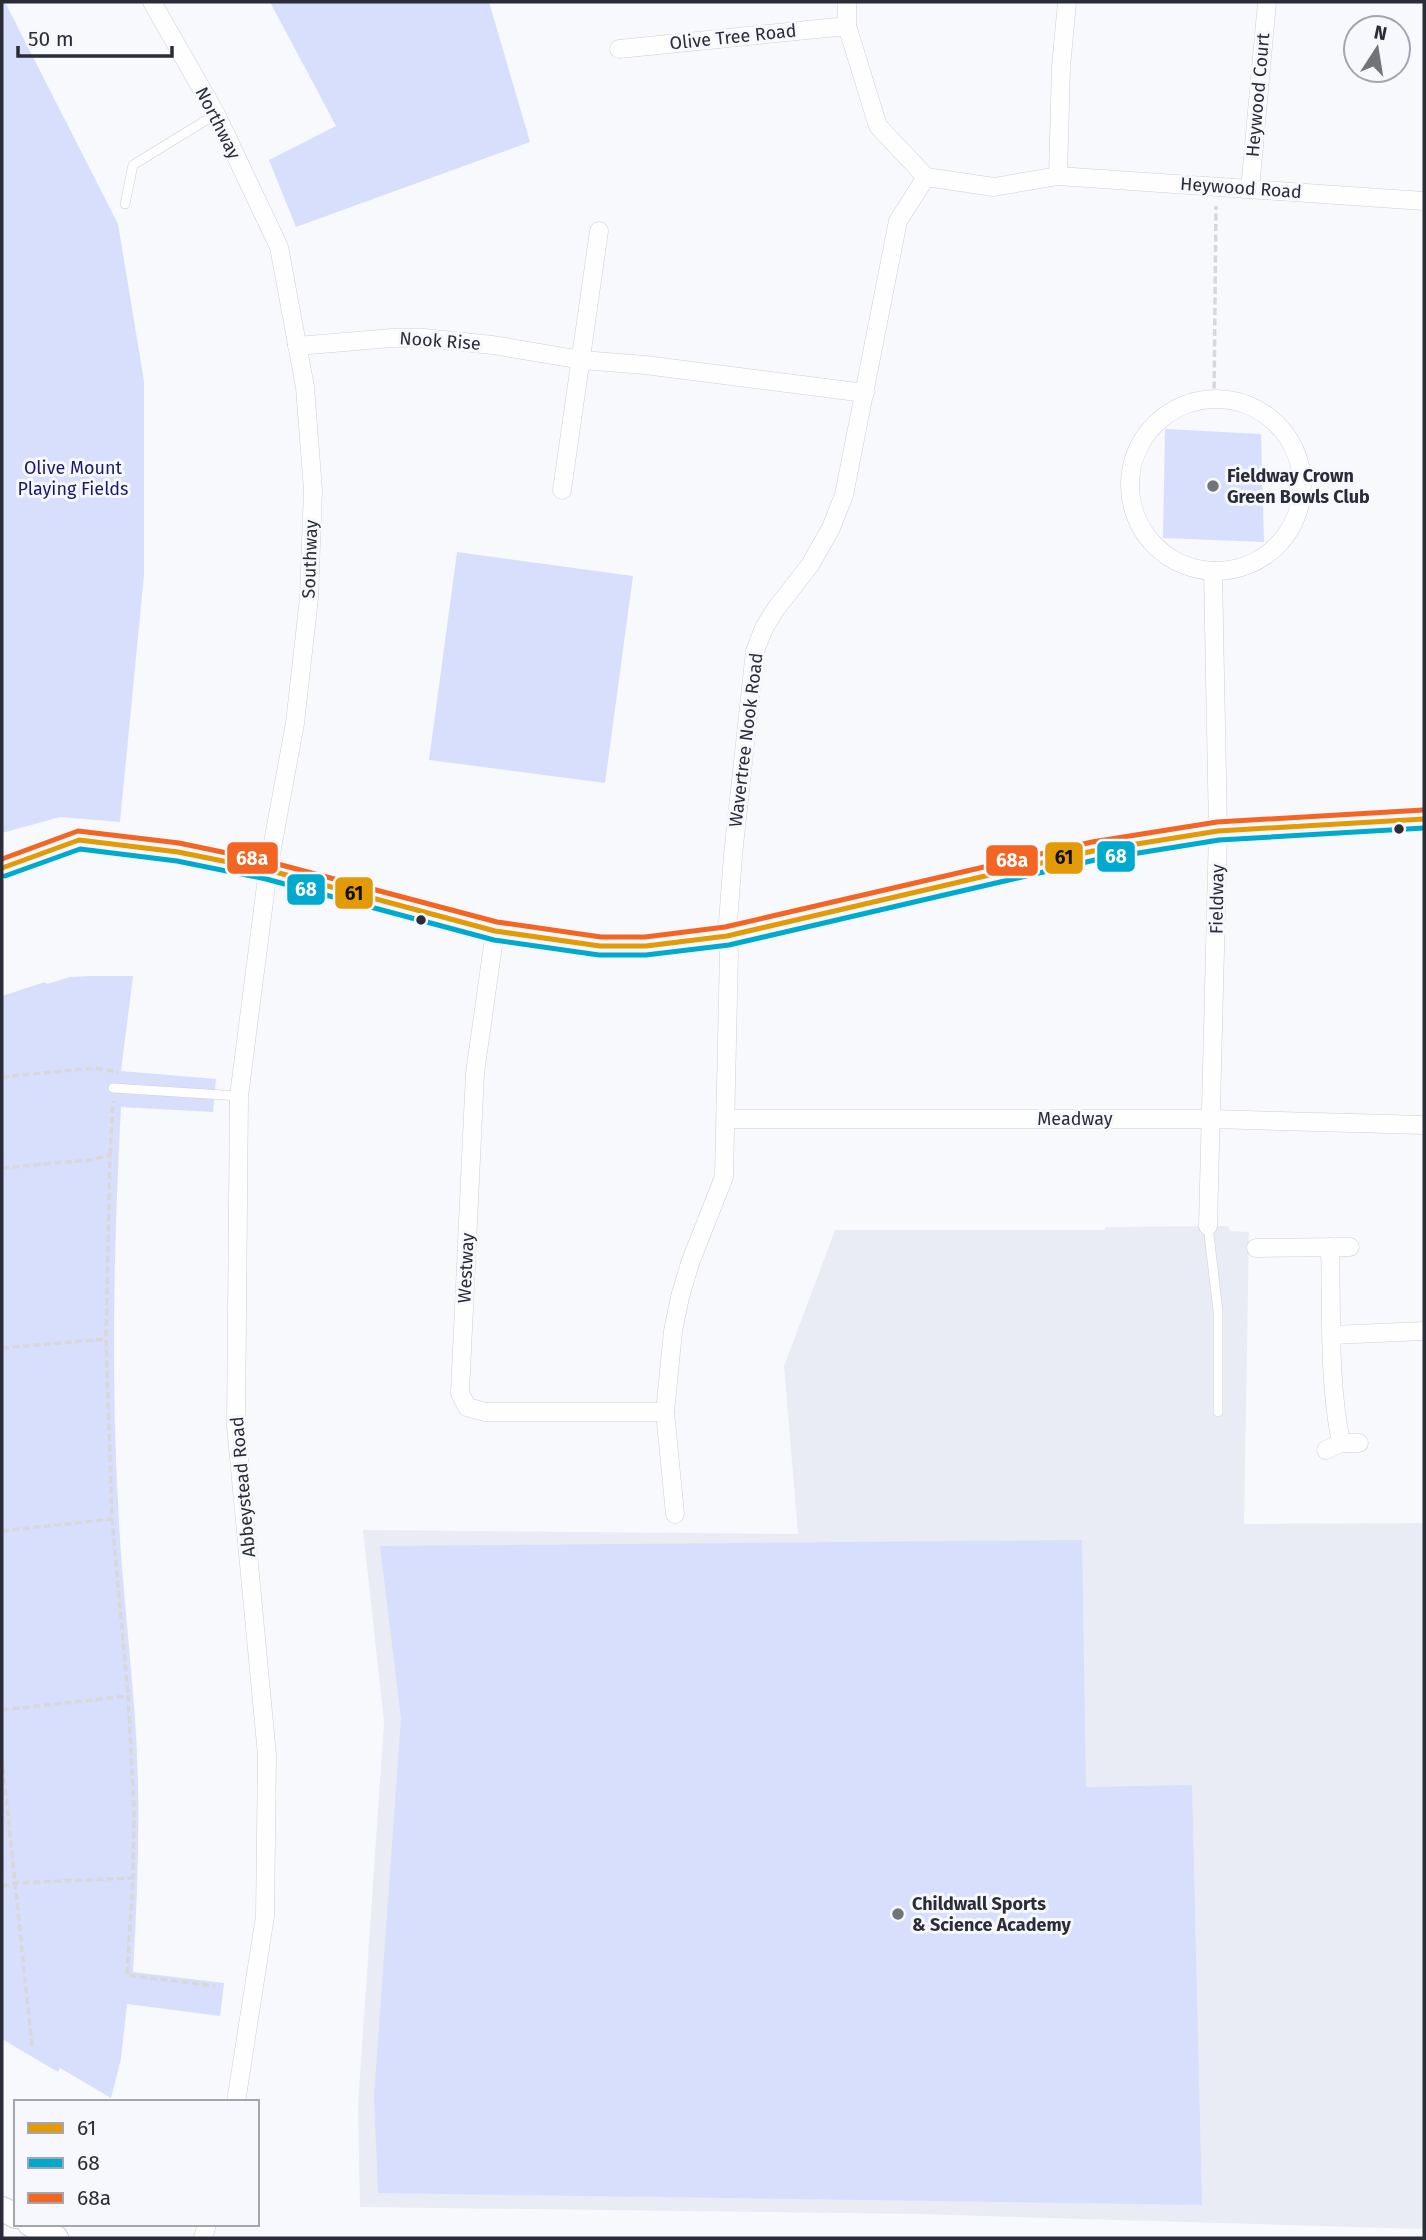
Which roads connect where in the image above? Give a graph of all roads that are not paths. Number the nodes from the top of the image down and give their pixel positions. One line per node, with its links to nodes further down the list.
1 (152, 2): 7 (street, Northway)
2 (847, 2): 5 (street)
3 (1067, 2): 8 (street)
4 (1266, 2): 10 (street, Heywood Court)
5 (847, 26): 6 (street, Olive Tree Road); 9 (street)
6 (620, 49)
7 (216, 114): 12 (lane); 14 (street, Northway)
8 (1058, 176): 9 (street); 10 (street, Heywood Road)
9 (926, 177): 17 (street, Wavertree Nook Road)
10 (1250, 189): 11 (street, Heywood Road)
11 (1424, 201)
12 (125, 204)
13 (599, 231): 16 (street)
14 (279, 247): 15 (street, Southway)
15 (298, 346): 16 (street, Nook Rise); 23 (street, Southway)
16 (582, 359): 17 (street, Nook Rise); 18 (street)
17 (865, 393): 25 (street, Wavertree Nook Road)
18 (562, 491)
19 (1213, 571): 19 (street); 21 (street, Fieldway)
20 (1424, 819): 21 (street)
21 (1218, 831): 25 (street); 29 (street, Fieldway)
22 (2, 867): 23 (street)
23 (268, 870): 24 (street); 27 (street, Abbeystead Road)
24 (495, 930): 25 (street); 37 (street, Westway)
25 (727, 936): 28 (street, Wavertree Nook Road)
26 (113, 1088): 27 (lane)
27 (239, 1096): 41 (street, Abbeystead Road)
28 (726, 1119): 29 (street, Meadway); 37 (street, Wavertree Nook Road)
29 (1212, 1119): 30 (street, Meadway); 31 (street, Fieldway)
30 (1424, 1125)
31 (1208, 1226): 38 (lane)
32 (1330, 1247): 33 (street); 34 (street); 36 (street)
33 (1350, 1247)
34 (1256, 1248)
35 (1424, 1331): 36 (street)
36 (1332, 1335): 39 (street)
37 (665, 1412): 40 (street, Wavertree Nook Road)
38 (1218, 1412)
39 (1342, 1445)
40 (675, 1514)
41 (236, 2100)
42 (34, 2226): 43 (street)
43 (55, 2238)

